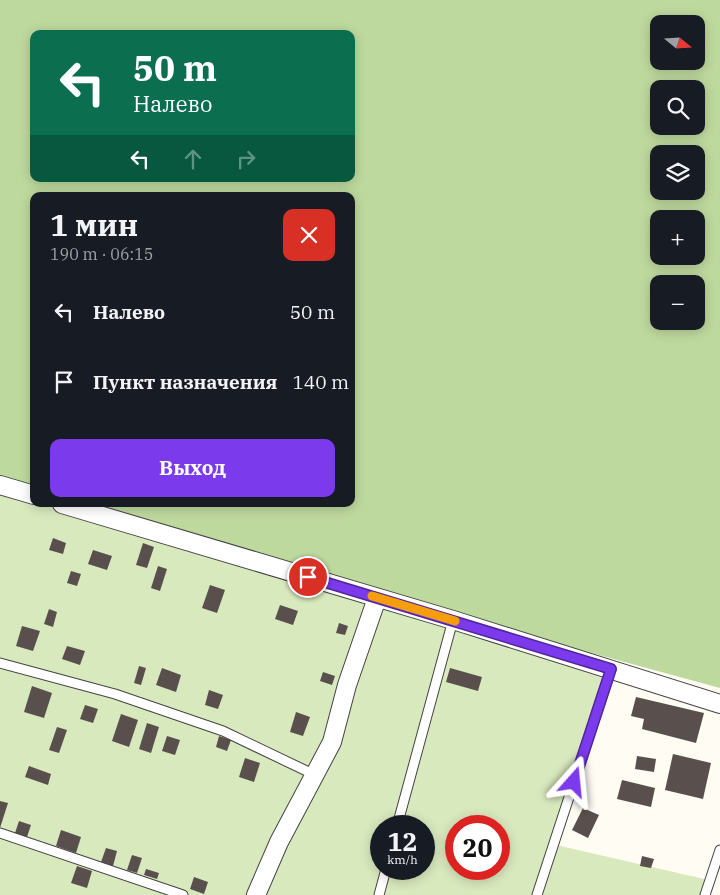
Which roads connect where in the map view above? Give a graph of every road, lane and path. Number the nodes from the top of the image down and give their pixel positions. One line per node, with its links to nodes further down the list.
1 (0, 485): 2 (street)
2 (30, 494)
3 (72, 507): 4 (street)
4 (377, 598): 5 (street); 9 (street)
5 (453, 620): 7 (street); 10 (lane)
6 (0, 662): 9 (lane)
7 (611, 669): 8 (street); 17 (lane)
8 (720, 704)
9 (316, 775): 15 (street)
10 (400, 815)
11 (0, 833): 14 (lane)
12 (720, 850): 18 (lane)
13 (383, 880): 16 (lane)
14 (183, 895)
15 (256, 895)
16 (378, 895)
17 (537, 895)
18 (705, 895)

